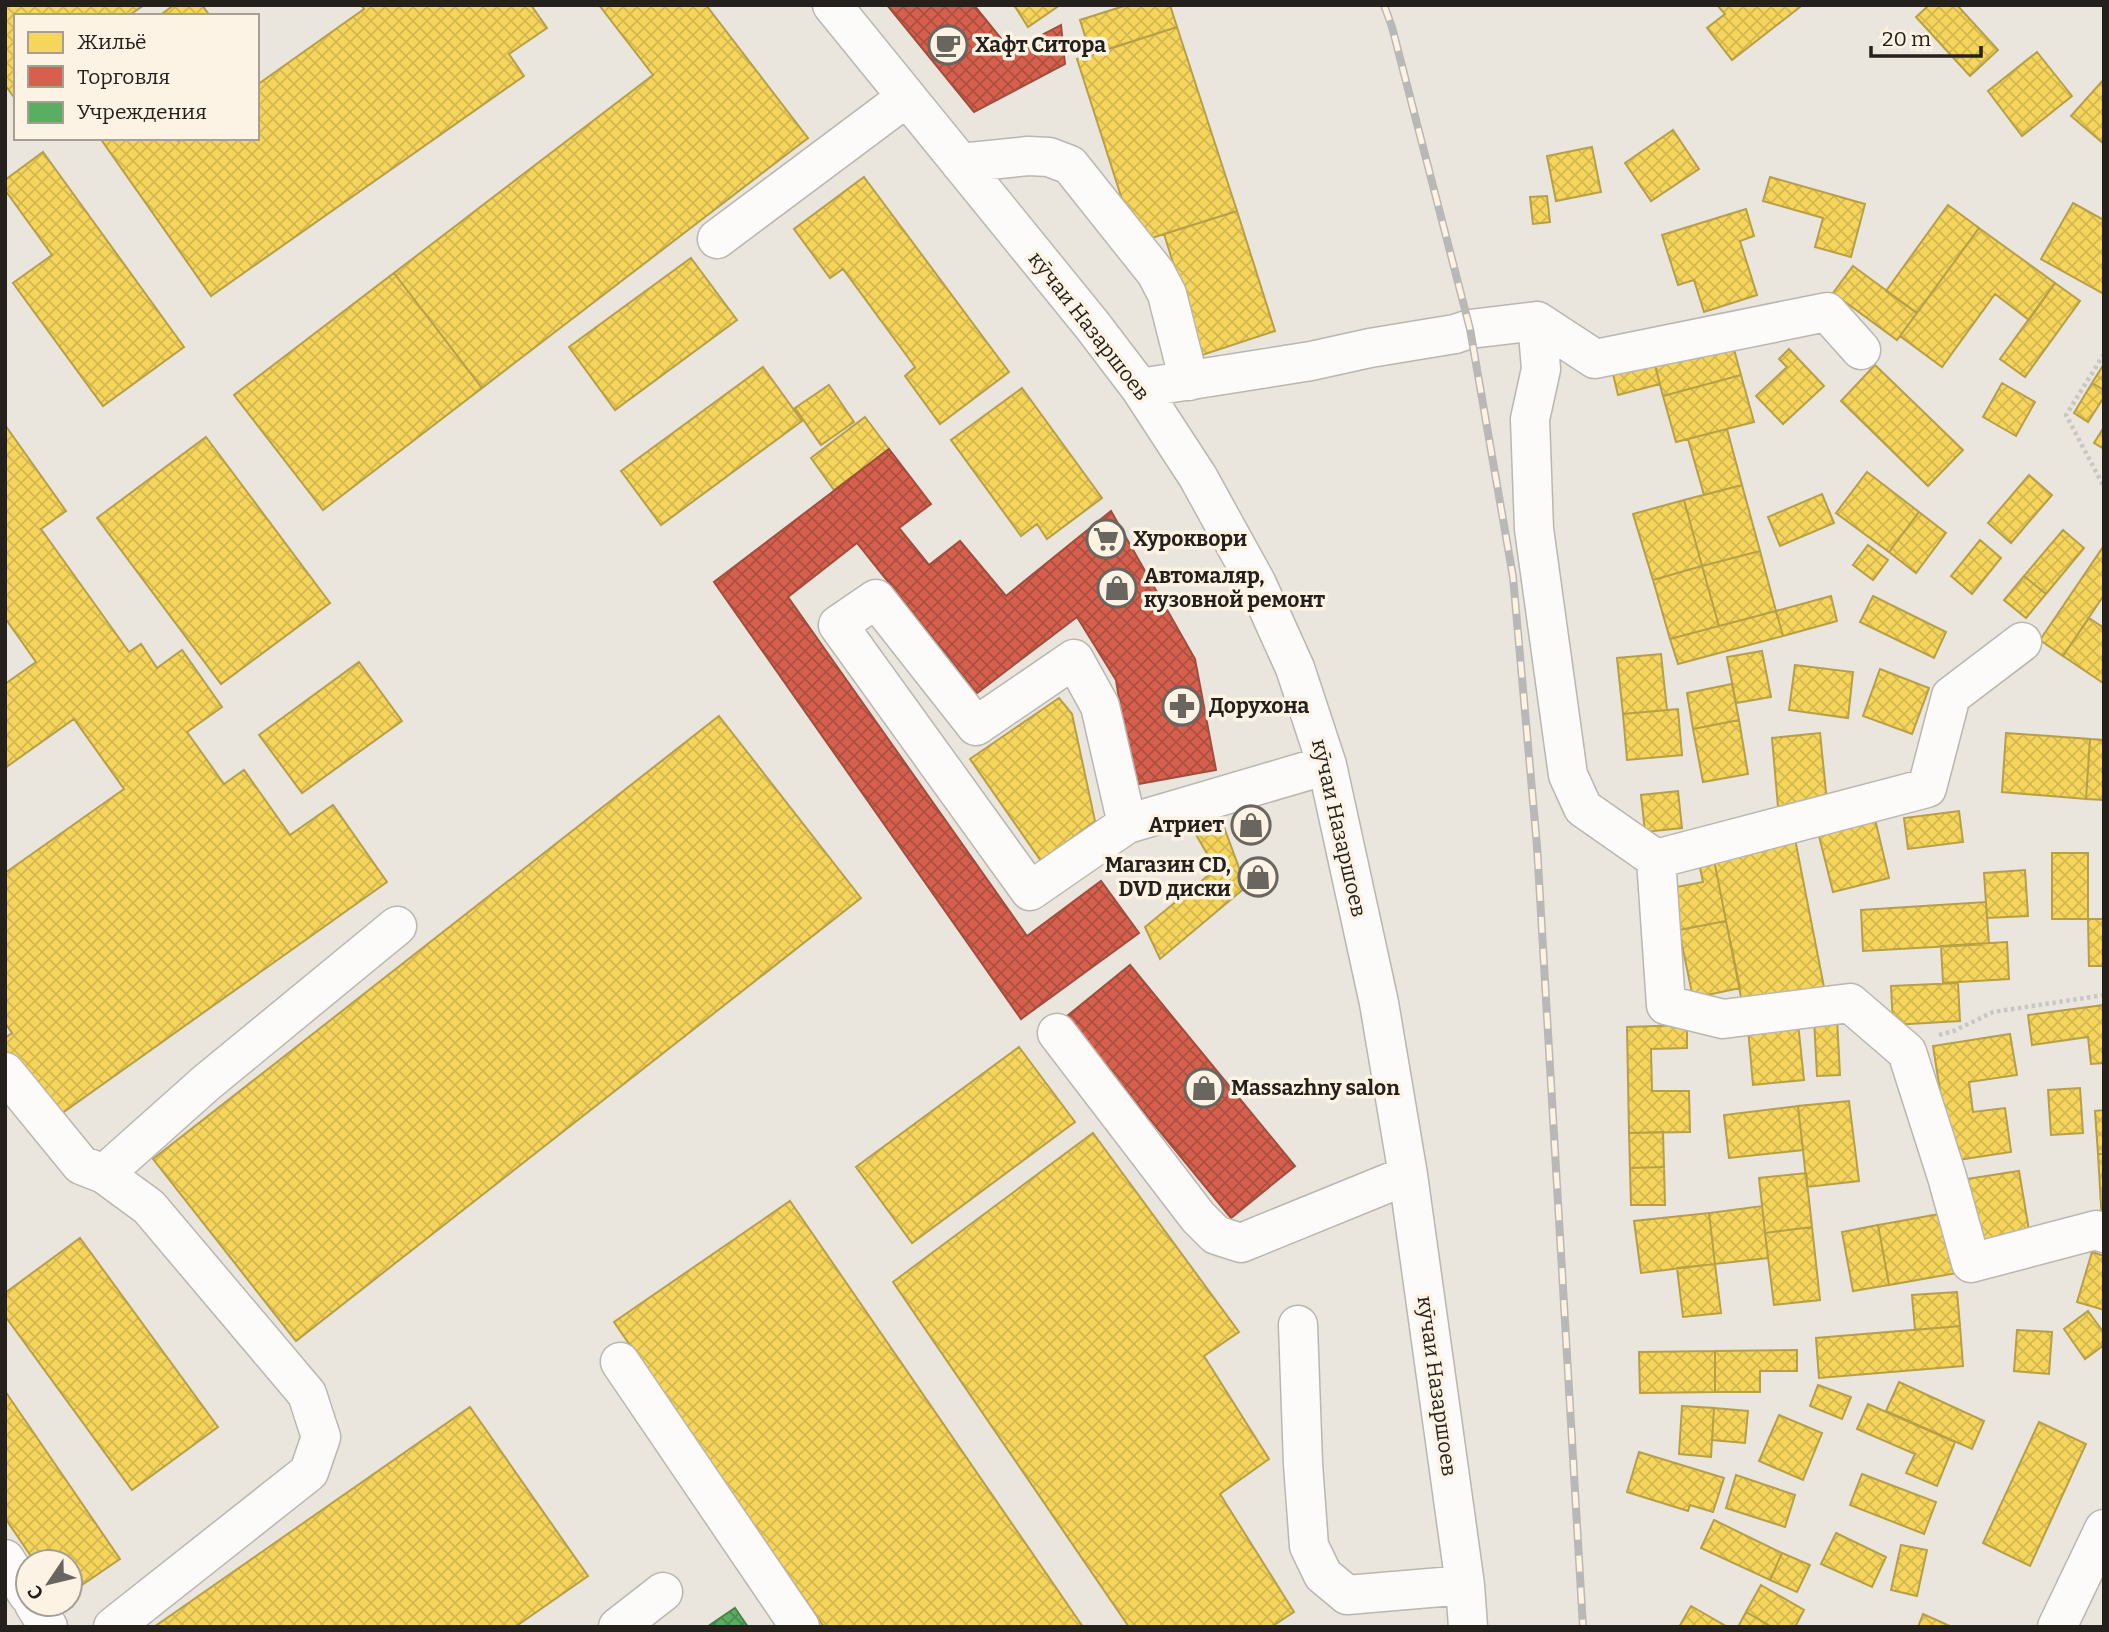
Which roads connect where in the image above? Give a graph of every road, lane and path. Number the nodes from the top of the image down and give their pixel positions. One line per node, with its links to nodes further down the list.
1 (832, 5): 2 (street, кӯчаи Назаршоев)
2 (906, 97): 3 (street, кӯчаи Назаршоев); 4 (street)
3 (960, 163): 8 (street); 9 (street, кӯчаи Назаршоев)
4 (717, 239)
5 (1537, 321): 6 (street); 8 (street); 14 (street)
6 (1860, 350)
7 (2104, 354): 10 (path)
8 (1189, 381): 9 (street)
9 (1140, 388): 12 (street, кӯчаи Назаршоев)
10 (2104, 487)
11 (2022, 642): 14 (street)
12 (1327, 765): 13 (street); 21 (street, кӯчаи Назаршоев)
13 (1127, 824): 13 (street)
14 (1656, 859): 18 (street)
15 (397, 926): 20 (street)
16 (2104, 995): 18 (path)
17 (1057, 1033): 21 (street)
18 (1900, 1046): 22 (street)
19 (5, 1072): 20 (street)
20 (104, 1174): 28 (street)
21 (1408, 1175): 26 (street, кӯчаи Назаршоев)
22 (2104, 1233)
23 (1297, 1325): 26 (street)
24 (620, 1362): 30 (street)
25 (2104, 1529): 32 (street)
26 (1465, 1585): 31 (street, кӯчаи Назаршоев)
27 (663, 1591): 29 (street)
28 (113, 1627)
29 (618, 1627)
30 (800, 1627)
31 (1468, 1627)
32 (2057, 1627)

